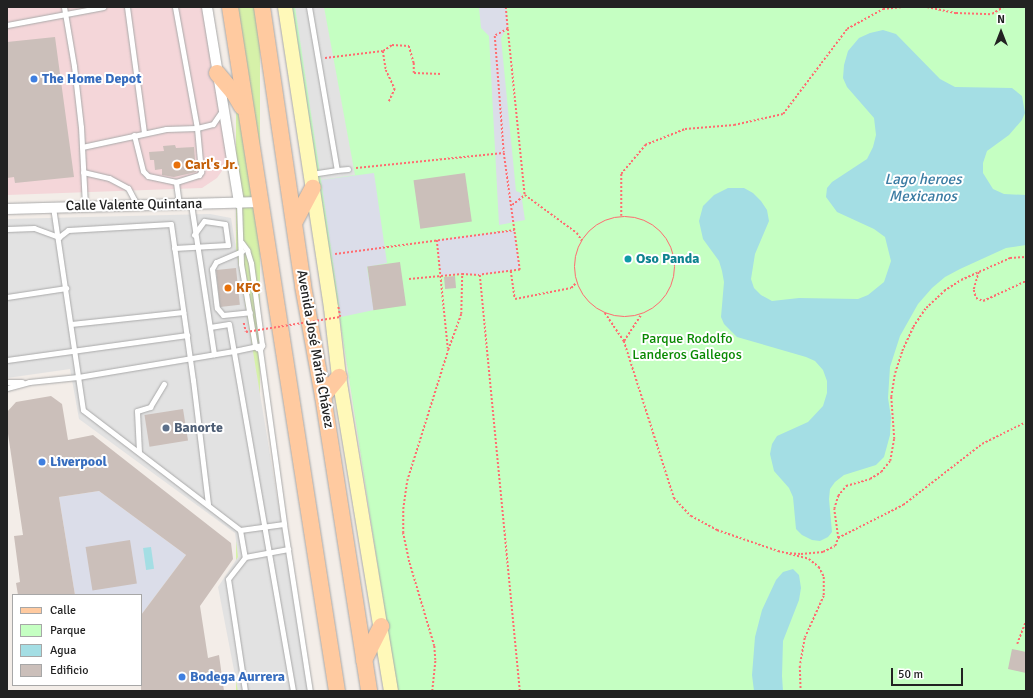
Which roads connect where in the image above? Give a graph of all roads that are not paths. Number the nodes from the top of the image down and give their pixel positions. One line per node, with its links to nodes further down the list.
1 (64, 7): 10 (lane)
2 (103, 7): 10 (lane)
3 (127, 7): 16 (lane)
4 (175, 7): 15 (lane)
5 (207, 7): 12 (street)
6 (230, 7): 14 (main road)
7 (262, 7): 32 (main road, Avenida José María Chávez)
8 (285, 7): 22 (street, Avenida José María Chávez)
9 (309, 7): 20 (lane)
10 (65, 14): 11 (lane); 18 (lane)
11 (7, 25)
12 (217, 73): 13 (street); 14 (main road)
13 (223, 108): 15 (lane); 25 (street)
14 (247, 120): 24 (main road)
15 (198, 128): 16 (lane); 23 (lane)
16 (144, 133): 17 (lane)
17 (134, 135): 18 (lane); 23 (lane)
18 (82, 147): 21 (lane)
19 (348, 169): 20 (lane)
20 (337, 170): 22 (lane)
21 (83, 172): 28 (lane); 30 (lane)
22 (311, 181): 32 (main road); 56 (street, Avenida José María Chávez)
23 (176, 182): 26 (lane)
24 (260, 202): 25 (street, Calle Valente Quintana); 75 (main road)
25 (239, 203): 27 (street, Calle Valente Quintana); 36 (lane)
26 (179, 204): 27 (street, Calle Valente Quintana); 28 (street, Calle Valente Quintana)
27 (191, 204): 34 (lane)
28 (137, 205): 30 (street, Calle Valente Quintana)
29 (53, 207): 30 (street, Calle Valente Quintana); 31 (street, Calle Valente Quintana); 35 (lane)
30 (85, 207)
31 (7, 208)
32 (294, 223): 61 (main road, Avenida José María Chávez)
33 (7, 229): 35 (lane)
34 (194, 235): 37 (lane); 37 (lane)
35 (59, 237): 38 (lane); 41 (lane)
36 (242, 243): 39 (lane); 40 (lane)
37 (196, 247): 38 (lane); 46 (lane)
38 (174, 248): 43 (lane)
39 (247, 250): 40 (lane); 49 (lane)
40 (240, 252): 44 (lane); 44 (lane)
41 (66, 288): 42 (lane); 45 (lane)
42 (7, 297)
43 (183, 312): 45 (lane); 47 (lane)
44 (250, 312): 48 (lane)
45 (71, 324): 50 (lane)
46 (210, 326): 51 (lane); 52 (lane)
47 (187, 335): 50 (lane); 53 (lane)
48 (255, 346): 49 (lane); 51 (lane)
49 (261, 347): 64 (lane)
50 (74, 351): 54 (lane); 55 (lane)
51 (234, 351): 52 (lane); 65 (lane)
52 (214, 354): 53 (lane)
53 (190, 357): 55 (lane); 63 (lane)
54 (7, 360)
55 (78, 377): 58 (lane); 62 (lane)
56 (339, 377): 61 (main road); 70 (street, Avenida José María Chávez)
57 (7, 382): 58 (lane)
58 (29, 382): 60 (lane)
59 (164, 384): 62 (lane)
60 (7, 388)
61 (323, 396): 71 (main road, Avenida José María Chávez)
62 (139, 452): 63 (lane)
63 (208, 504): 66 (lane)
64 (284, 524): 65 (lane); 67 (lane)
65 (265, 526): 66 (lane); 68 (lane)
66 (240, 530): 69 (lane)
67 (288, 549): 68 (lane); 74 (lane)
68 (269, 552): 69 (lane); 73 (lane)
69 (245, 557): 72 (lane)
70 (381, 626): 71 (main road); 77 (street, Avenida José María Chávez)
71 (364, 660): 76 (main road, Avenida José María Chávez)
72 (245, 691)
73 (293, 691)
74 (310, 691)
75 (337, 691)
76 (369, 691)
77 (391, 691)

